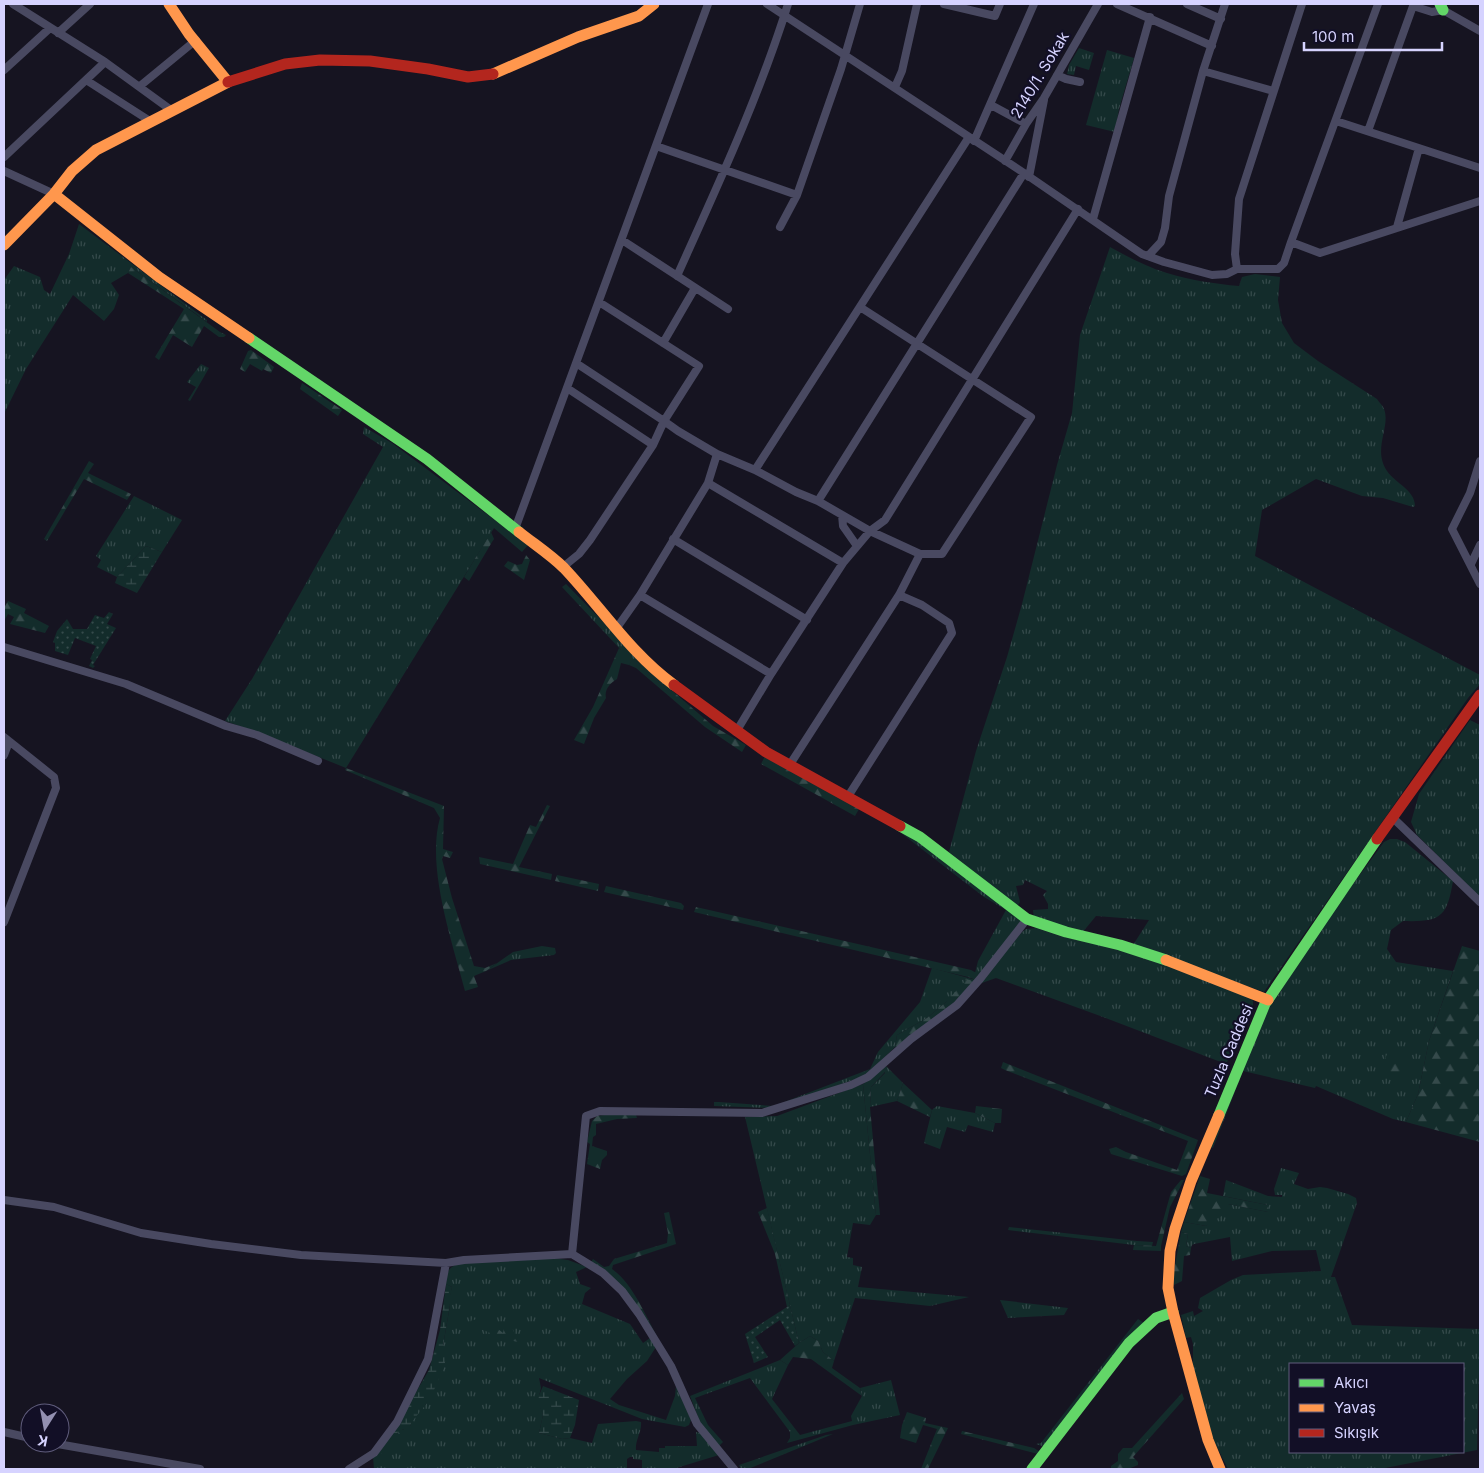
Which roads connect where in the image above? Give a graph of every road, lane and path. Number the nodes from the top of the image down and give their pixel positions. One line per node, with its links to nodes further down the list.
1 (13, 4): 23 (street)
2 (90, 4): 25 (street)
3 (169, 4): 26 (street)
4 (654, 4): 34 (street)
5 (708, 4): 47 (street)
6 (767, 4): 20 (street)
7 (788, 4): 20 (street)
8 (860, 4): 28 (street)
9 (916, 4): 37 (street)
10 (944, 4): 11 (street)
11 (1000, 4)
12 (1034, 4): 40 (street)
13 (1098, 4): 32 (street, 2140/1. Sokak)
14 (1117, 4): 21 (street)
15 (1187, 4): 22 (street)
16 (1225, 4): 22 (street)
17 (1302, 4): 38 (street)
18 (1378, 4): 43 (street)
19 (1442, 6): 24 (street); 45 (street)
20 (784, 16): 28 (street); 52 (street)
21 (1150, 17): 27 (street); 59 (street)
22 (1220, 19): 27 (street)
23 (50, 28): 25 (street); 30 (street)
24 (1480, 31)
25 (58, 33): 29 (street)
26 (196, 40): 34 (street); 36 (street)
27 (1212, 46): 31 (street)
28 (846, 55): 37 (street); 56 (street)
29 (105, 62): 33 (street); 36 (street)
30 (4, 70)
31 (1203, 71): 38 (street); 65 (street)
32 (1057, 75): 35 (street); 39 (street, 2140/1. Sokak)
33 (86, 80): 42 (street); 49 (street)
34 (228, 82): 41 (street)
35 (1080, 82)
36 (140, 86): 41 (street)
37 (895, 88): 46 (street)
38 (1272, 91): 66 (street)
39 (1044, 98): 44 (street, 2140/1. Sokak); 54 (street)
40 (991, 105): 44 (street); 46 (street)
41 (171, 110): 42 (street)
42 (150, 121): 55 (street)
43 (1336, 121): 45 (street); 63 (street)
44 (1026, 124): 50 (street, 2140/1. Sokak)
45 (1368, 131): 48 (street)
46 (972, 139): 50 (street); 70 (street)
47 (656, 146): 52 (street); 62 (street)
48 (1419, 148): 51 (street); 61 (street)
49 (4, 156)
50 (1005, 161): 54 (street)
51 (1480, 168)
52 (725, 169): 56 (street); 67 (street)
53 (4, 171): 55 (street)
54 (1026, 175): 58 (street); 73 (street)
55 (54, 194): 64 (street); 85 (street)
56 (797, 195): 60 (street)
57 (1480, 202): 61 (street)
58 (1078, 210): 59 (street); 75 (street)
59 (1093, 219): 65 (street)
60 (780, 226)
61 (1397, 227): 63 (street)
62 (622, 240): 67 (street); 69 (street)
63 (1291, 242): 66 (street)
64 (4, 245)
65 (1148, 256): 66 (street)
66 (1237, 269)
67 (678, 276): 68 (street)
68 (695, 288): 71 (street); 72 (street)
69 (599, 302): 72 (street); 74 (street)
70 (860, 307): 73 (street); 81 (street)
71 (728, 309)
72 (664, 343): 77 (street)
73 (916, 343): 75 (street); 83 (street)
74 (576, 363): 76 (street); 77 (street)
75 (972, 380): 86 (street); 90 (street)
76 (567, 388): 78 (street); 85 (street)
77 (664, 421): 78 (street); 79 (street)
78 (653, 445): 93 (street)
79 (717, 454): 81 (street); 82 (street)
80 (1480, 461): 92 (street)
81 (755, 470): 83 (street)
82 (708, 483): 87 (street); 91 (street)
83 (818, 500): 84 (street)
84 (842, 515): 86 (street); 89 (street)
85 (515, 529): 93 (street)
86 (870, 531): 89 (street); 90 (street)
87 (673, 538): 95 (street); 97 (street)
88 (1480, 545): 92 (street)
89 (857, 546): 91 (street)
90 (920, 554): 96 (street)
91 (843, 563): 97 (street)
92 (1470, 564): 94 (street)
93 (563, 567): 98 (street)
94 (1480, 584)
95 (640, 595): 98 (street); 100 (street)
96 (899, 595): 106 (street); 107 (street)
97 (807, 620): 100 (street)
98 (616, 629): 102 (street)
99 (4, 647): 105 (street)
100 (771, 674): 102 (street)
101 (1480, 696): 108 (street, Tuzla Caddesi)
102 (736, 732): 106 (street)
103 (6, 739): 104 (street); 111 (street)
104 (4, 755)
105 (318, 760)
106 (789, 766): 107 (street)
107 (847, 798): 110 (street)
108 (1392, 818): 109 (street); 112 (street, Tuzla Caddesi)
109 (1480, 902)
110 (1027, 919): 112 (street); 114 (street)
111 (4, 922)
112 (1268, 1000): 116 (street, Tuzla Caddesi)
113 (4, 1200): 115 (street)
114 (572, 1254): 115 (street); 122 (street)
115 (446, 1263): 121 (street)
116 (1173, 1312): 123 (street); 124 (street, Tuzla Caddesi)
117 (4, 1432): 118 (street)
118 (20, 1436)
119 (70, 1446): 120 (street)
120 (200, 1469)
121 (349, 1469)
122 (734, 1469)
123 (1032, 1469)
124 (1220, 1469)

